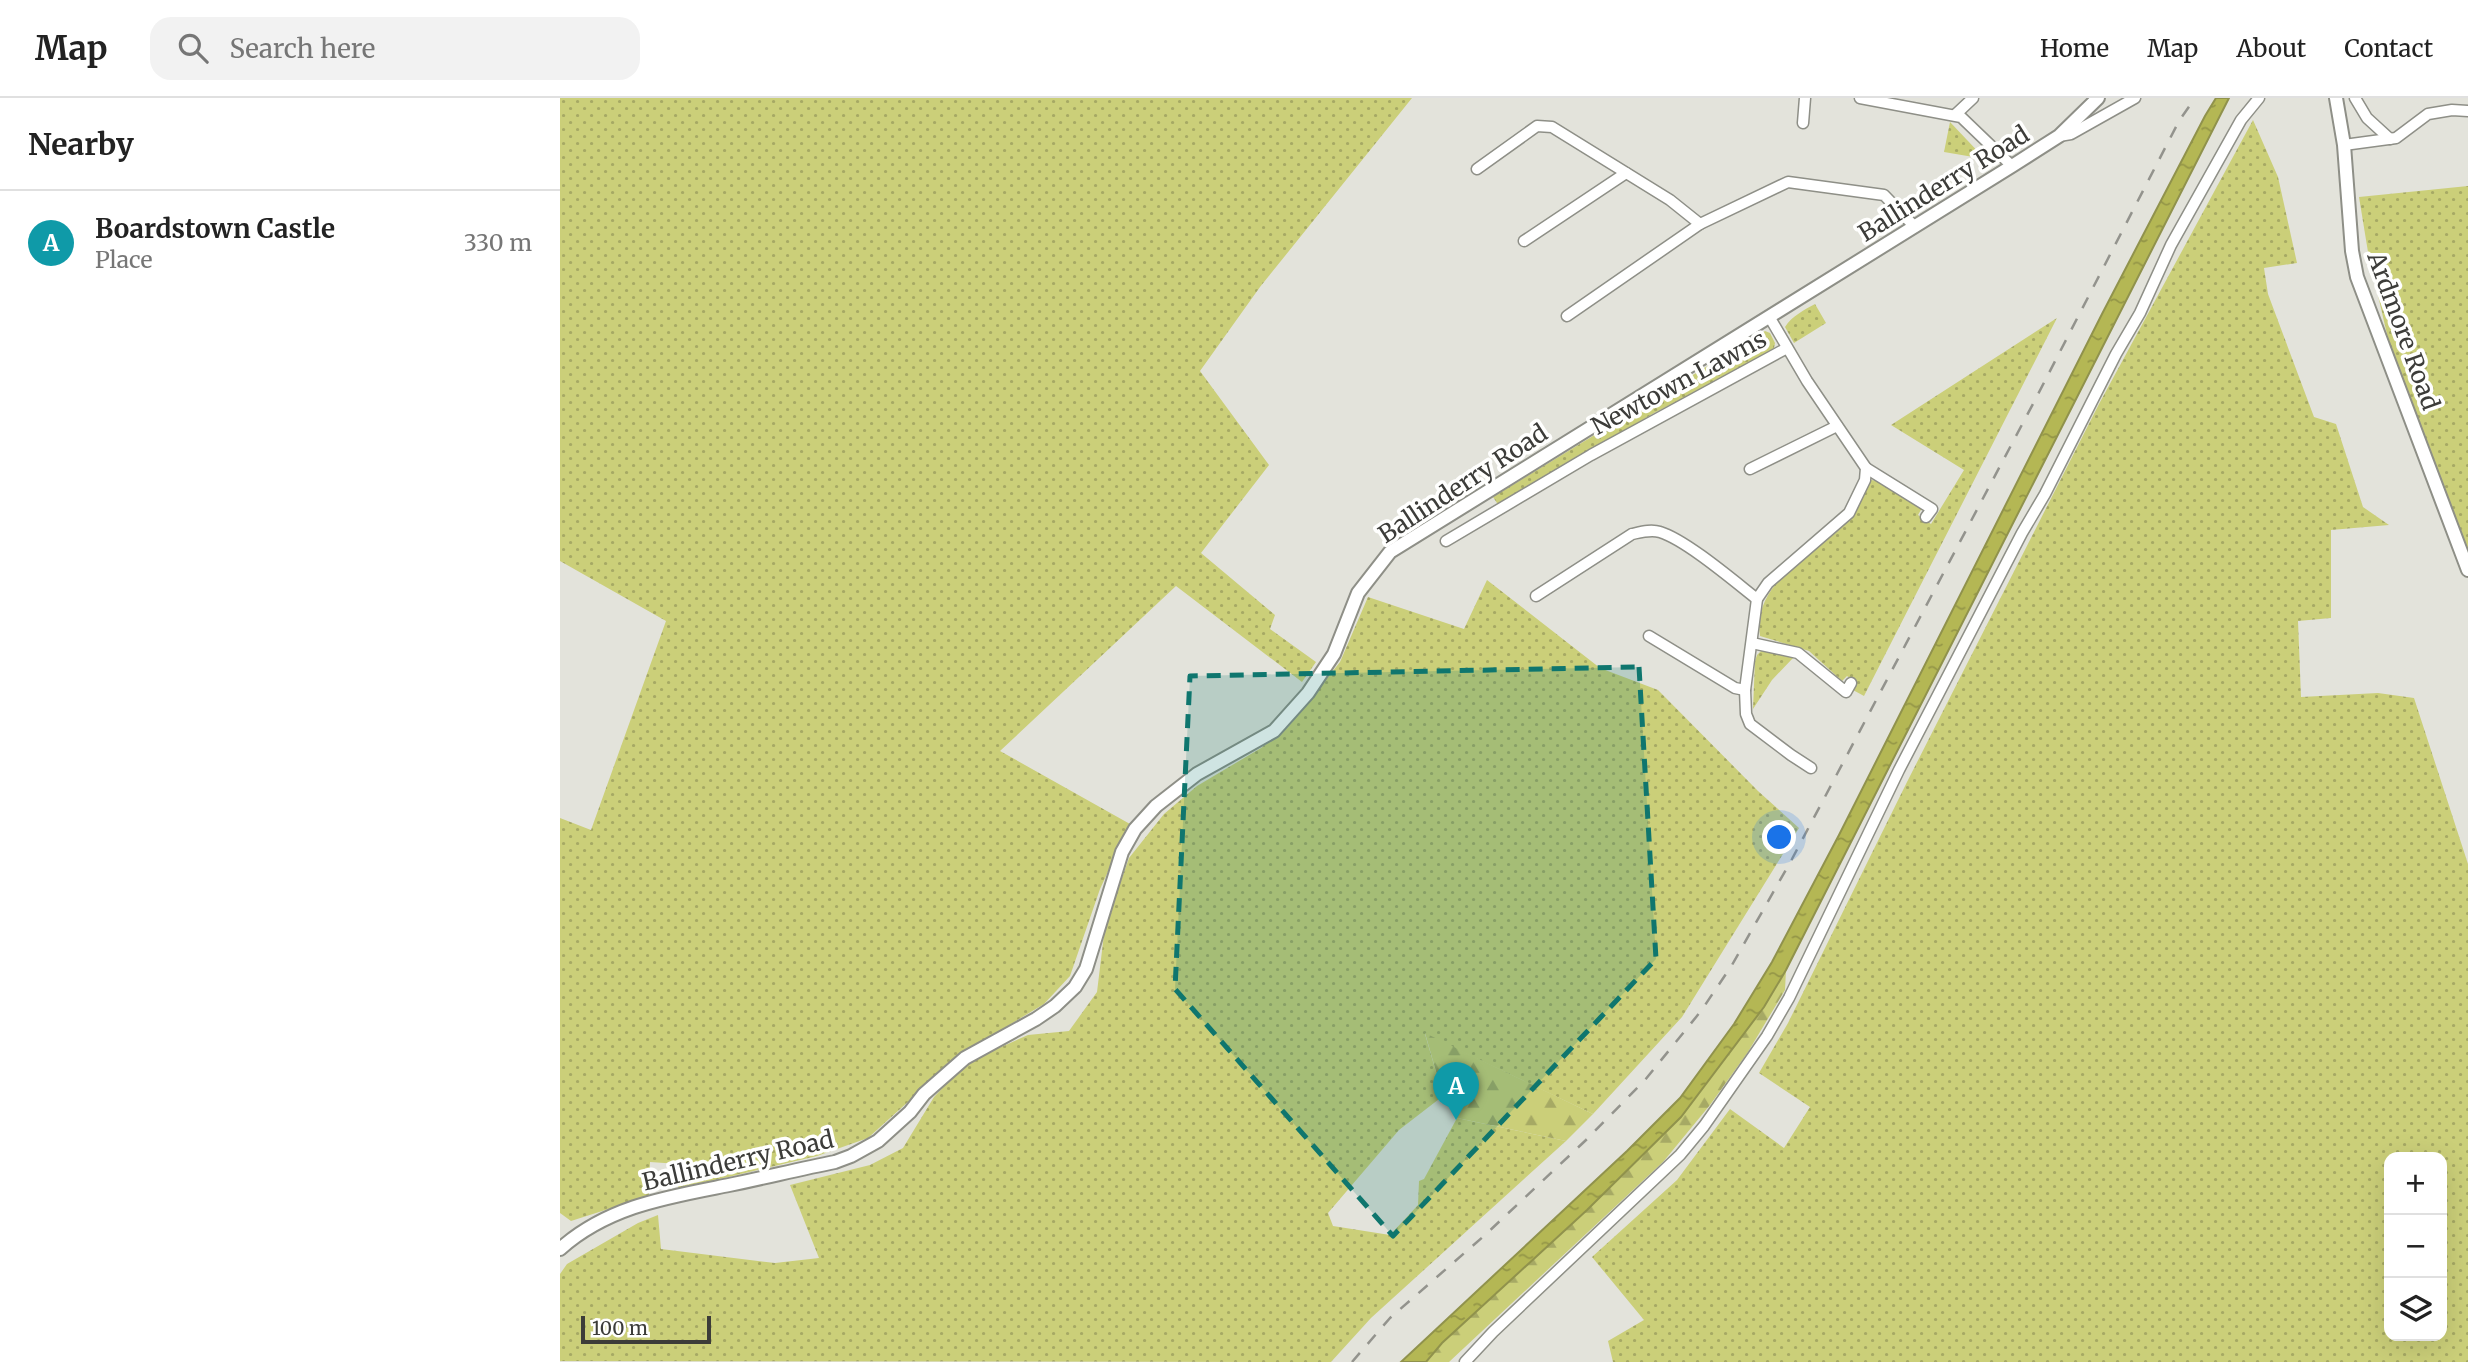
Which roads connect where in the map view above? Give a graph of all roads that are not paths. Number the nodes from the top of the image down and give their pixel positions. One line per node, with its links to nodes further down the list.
1 (1805, 98): 11 (street)
2 (1860, 98): 10 (street)
3 (1973, 98): 10 (street)
4 (2098, 98): 12 (street, Ballinderry Road)
5 (2135, 98): 12 (street)
6 (2259, 98): 38 (street)
7 (2336, 98): 14 (street, Ardmore Road)
8 (2354, 98): 13 (street)
9 (2468, 111): 13 (street)
10 (1955, 115): 15 (street)
11 (1803, 123)
12 (2059, 136): 15 (street, Ballinderry Road)
13 (2390, 139): 14 (street)
14 (2344, 145): 29 (street, Ardmore Road)
15 (2012, 166): 19 (street, Ballinderry Road)
16 (1477, 169): 17 (street)
17 (1626, 173): 18 (street); 20 (street)
18 (1700, 224): 19 (street); 21 (street)
19 (1915, 227): 22 (street, Ballinderry Road)
20 (1524, 241)
21 (1567, 316)
22 (1770, 318): 23 (street, Newtown Lawns); 37 (street, Ballinderry Road)
23 (1787, 348): 24 (street, Newtown Lawns); 28 (street, Newtown Lawns)
24 (1837, 426): 25 (street, Newtown Lawns); 26 (street)
25 (1866, 468): 27 (street, Newtown Lawns); 31 (street)
26 (1750, 469)
27 (1926, 517)
28 (1446, 541)
29 (2468, 570)
30 (1536, 596): 31 (street)
31 (1757, 599): 33 (street)
32 (1649, 636): 35 (street)
33 (1752, 643): 34 (street); 35 (street)
34 (1851, 683)
35 (1745, 690): 36 (street)
36 (1811, 768)
37 (560, 1249)
38 (1465, 1362)

